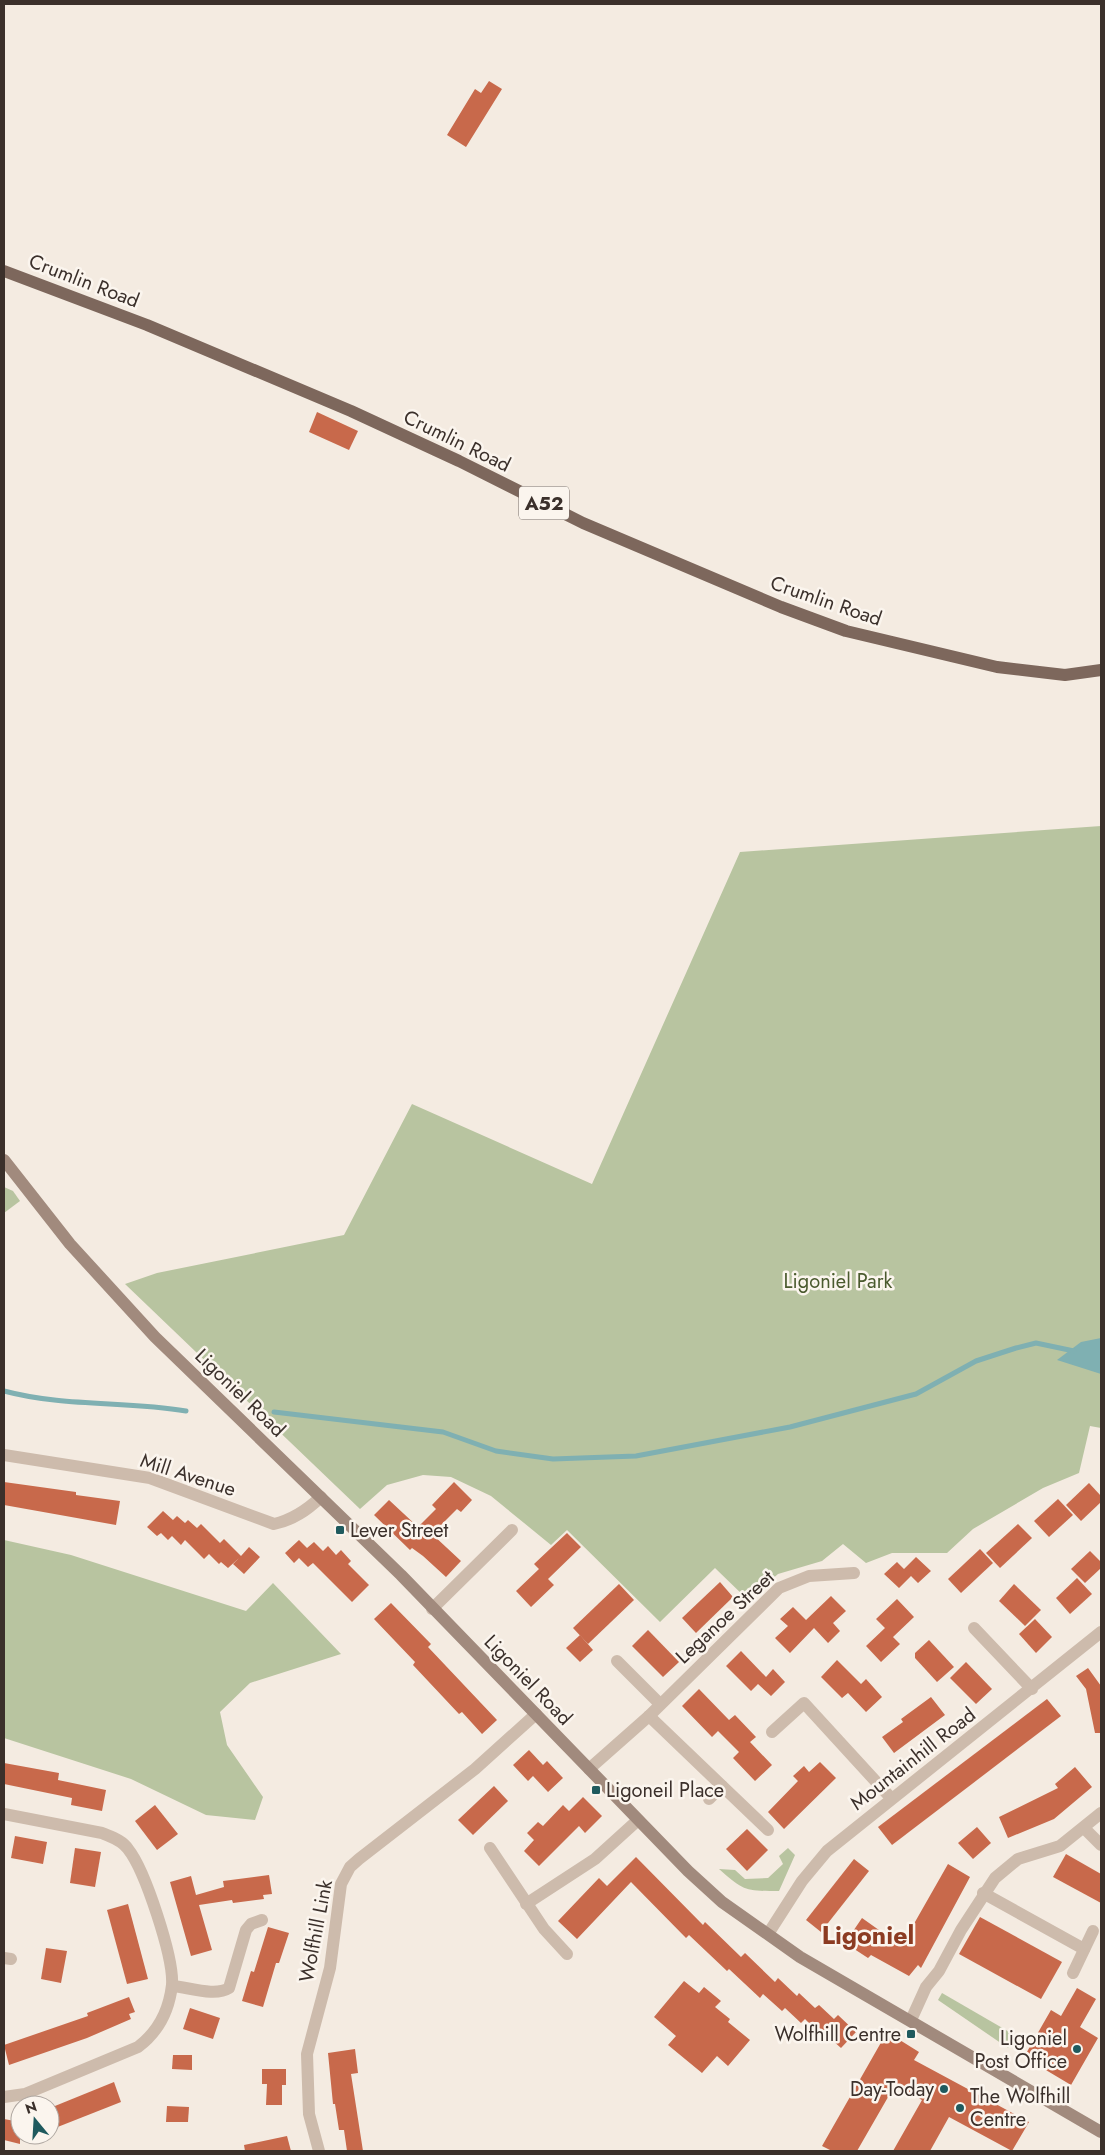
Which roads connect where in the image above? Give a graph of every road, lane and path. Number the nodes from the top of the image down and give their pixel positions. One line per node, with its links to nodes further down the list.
1 (4, 271): 2 (main road, Crumlin Road / A52)
2 (1101, 670)
3 (4, 1160): 5 (street, Ligoniel Road)
4 (4, 1455): 5 (street, Mill Avenue)
5 (321, 1497): 8 (street, Ligoniel Road)
6 (512, 1530): 8 (street)
7 (854, 1573): 13 (street, Leganoe Street)
8 (432, 1609): 14 (street, Ligoniel Road)
9 (974, 1628): 12 (street)
10 (1099, 1640): 12 (street, Mountainhill Road)
11 (617, 1661): 13 (street)
12 (1032, 1689): 19 (street, Mountainhill Road)
13 (660, 1704): 15 (street, Leganoe Street)
14 (536, 1714): 17 (street, Ligoniel Road); 40 (street, Wolfhill Link)
15 (648, 1716): 17 (street, Leganoe Street); 18 (street)
16 (772, 1732): 19 (street)
17 (589, 1769): 23 (street, Ligoniel Road)
18 (722, 1786): 20 (street); 25 (street)
19 (891, 1798): 32 (street, Mountainhill Road)
20 (709, 1799)
21 (1101, 1813): 24 (street)
22 (4, 1814): 36 (street)
23 (638, 1820): 29 (street); 32 (street, Ligoniel Road)
24 (1084, 1828): 26 (street); 28 (street)
25 (768, 1830)
26 (1101, 1845)
27 (490, 1848): 29 (street)
28 (984, 1893): 33 (street); 37 (street)
29 (526, 1904): 34 (street)
30 (262, 1920): 36 (street)
31 (1093, 1931): 33 (street)
32 (768, 1934): 37 (street, Ligoniel Road)
33 (1084, 1949): 35 (street)
34 (568, 1954)
35 (1073, 1973)
36 (172, 1986): 38 (street)
37 (911, 2020): 39 (street, Ligoniel Road)
38 (4, 2097)
39 (1101, 2132)
40 (319, 2151)

